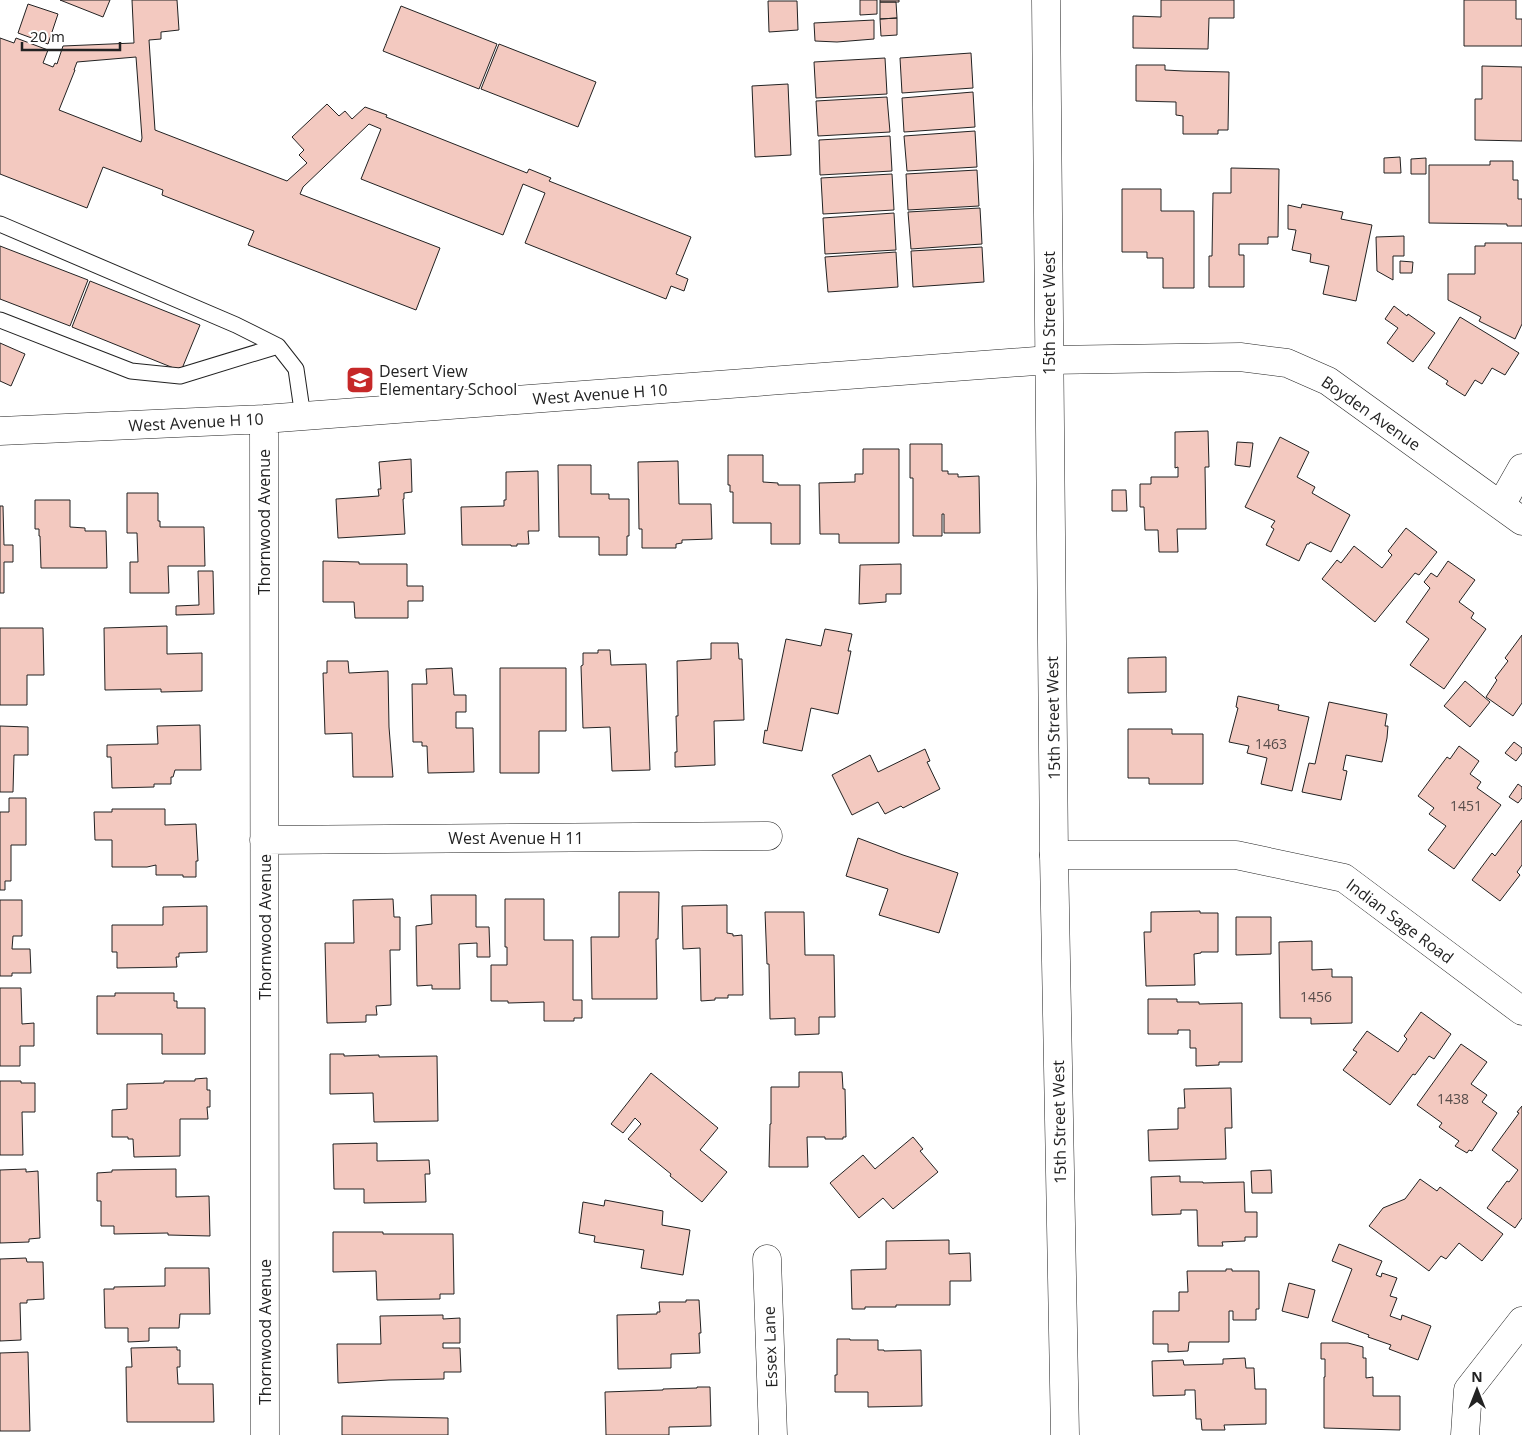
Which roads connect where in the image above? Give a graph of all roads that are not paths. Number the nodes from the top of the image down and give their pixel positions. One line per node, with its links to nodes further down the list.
1 (1046, 0): 5 (street, 15th Street West)
2 (0, 224): 4 (lane)
3 (0, 320): 4 (lane)
4 (278, 346): 6 (lane)
5 (1049, 360): 6 (street, West Avenue H 10); 10 (street, Boyden Avenue); 13 (street, 15th Street West)
6 (302, 416): 7 (street, West Avenue H 10)
7 (264, 419): 8 (street, West Avenue H 10); 12 (street, Thornwood Avenue)
8 (0, 432)
9 (1522, 468): 10 (street)
10 (1511, 513)
11 (768, 836): 12 (street, West Avenue H 11)
12 (264, 840): 17 (street, Thornwood Avenue)
13 (1054, 855): 14 (street, Indian Sage Road); 19 (street, 15th Street West)
14 (1522, 1012)
15 (767, 1260): 18 (street, Essex Lane)
16 (1522, 1321): 20 (street)
17 (266, 1435)
18 (773, 1435)
19 (1065, 1435)
20 (1465, 1435)

